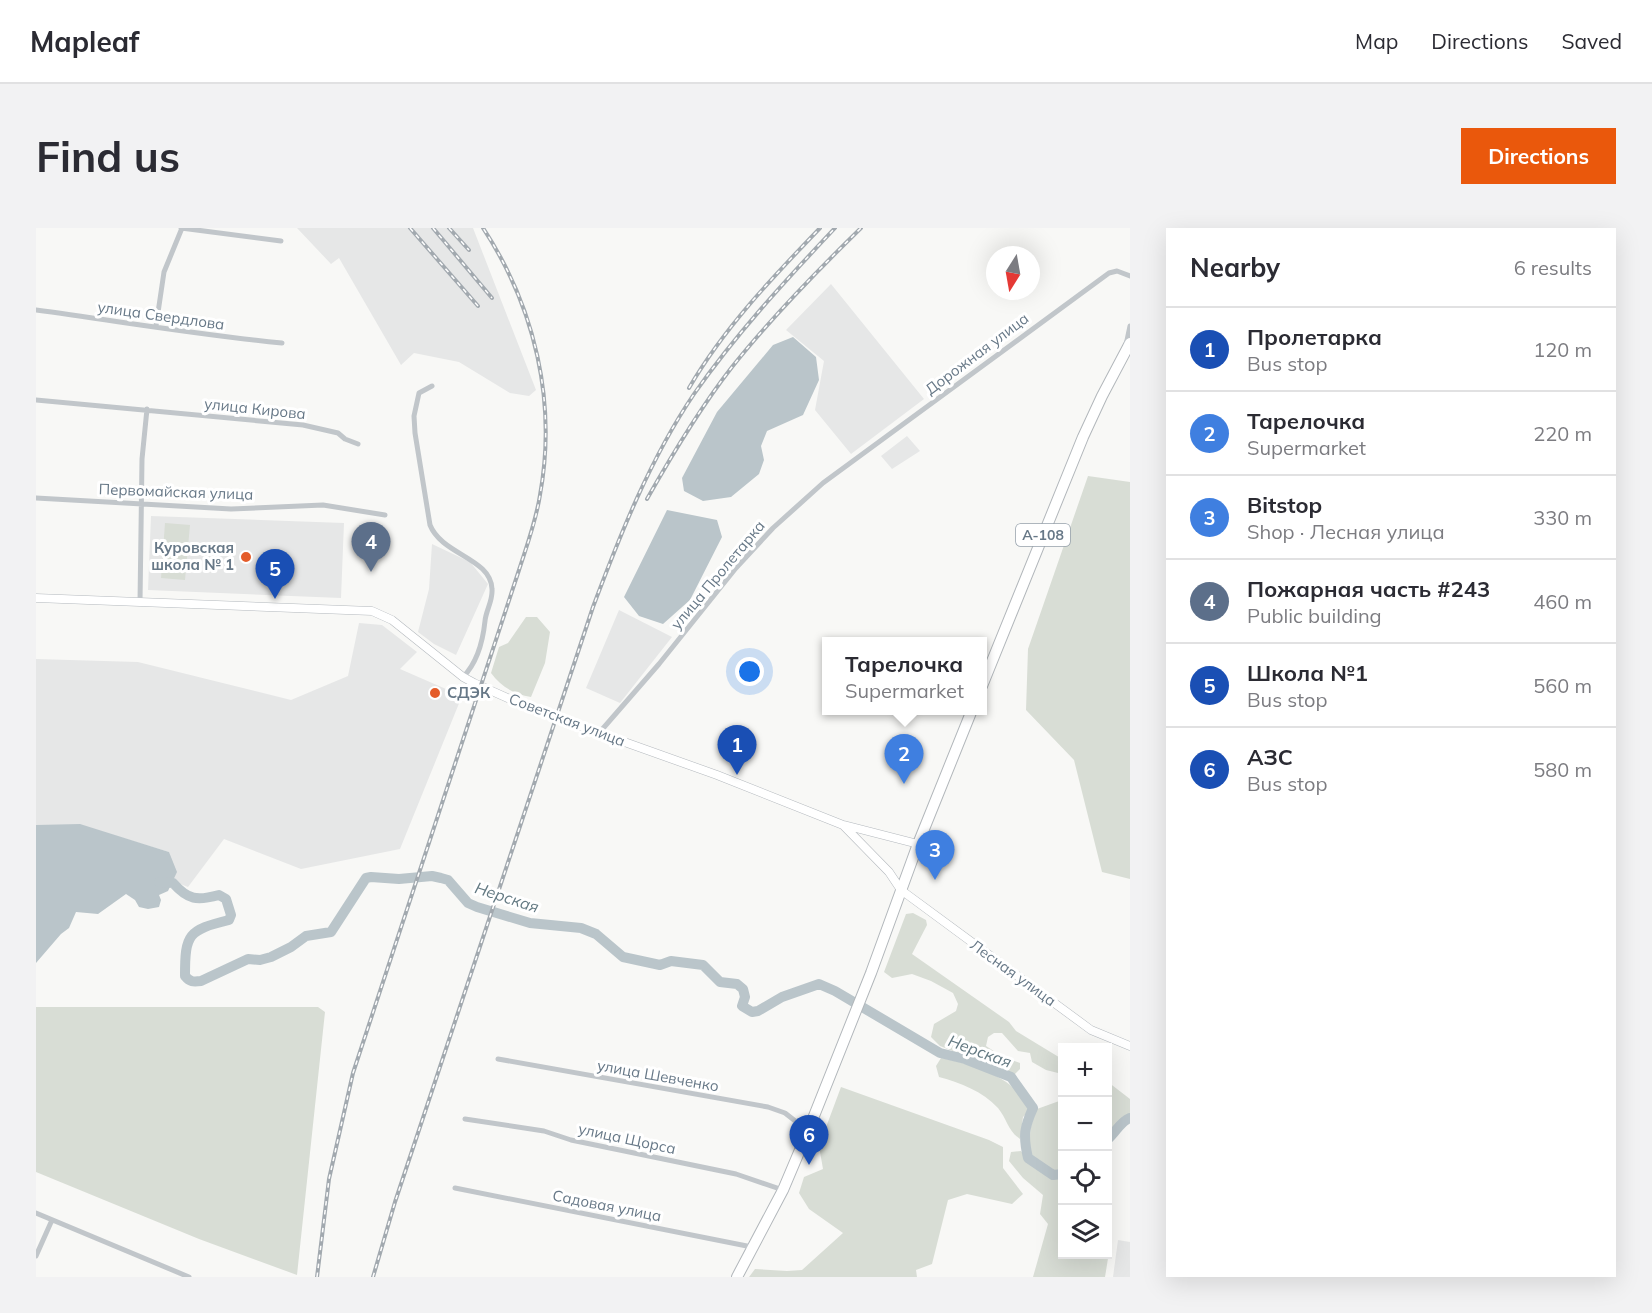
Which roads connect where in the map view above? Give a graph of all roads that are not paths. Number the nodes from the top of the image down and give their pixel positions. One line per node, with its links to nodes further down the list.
1 (181, 228): 2 (street); 5 (street)
2 (281, 241)
3 (1130, 276): 12 (street, Дорожная улица)
4 (36, 310): 5 (street, улица Свердлова)
5 (156, 326): 7 (street, улица Свердлова)
6 (1130, 326): 8 (street)
7 (282, 343)
8 (1128, 347): 19 (highway, А-108)
9 (432, 386): 20 (street)
10 (36, 400): 11 (street, улица Кирова)
11 (147, 409): 13 (street, улица Кирова); 15 (street)
12 (900, 427): 22 (street, улица Пролетарка)
13 (358, 444)
14 (36, 498): 15 (street, Первомайская улица)
15 (143, 503): 16 (street, Первомайская улица); 18 (street)
16 (385, 515)
17 (36, 598): 18 (street, Советская улица)
18 (140, 602): 20 (street, Советская улица)
19 (987, 674)
20 (463, 677): 22 (street, Советская улица)
21 (970, 715): 24 (highway)
22 (599, 733): 23 (street, Советская улица)
23 (843, 825): 24 (street); 25 (street, Советская улица)
24 (918, 844): 25 (highway)
25 (901, 890): 26 (street, Лесная улица); 29 (highway)
26 (1130, 1046)
27 (498, 1059): 29 (street, улица Шевченко)
28 (465, 1119): 31 (street, улица Щорса)
29 (808, 1131): 31 (highway)
30 (455, 1188): 34 (street, Садовая улица)
31 (783, 1190): 34 (highway)
32 (36, 1213): 33 (street)
33 (52, 1220): 35 (street); 36 (street)
34 (754, 1247): 37 (highway)
35 (36, 1256)
36 (189, 1277)
37 (737, 1277)

